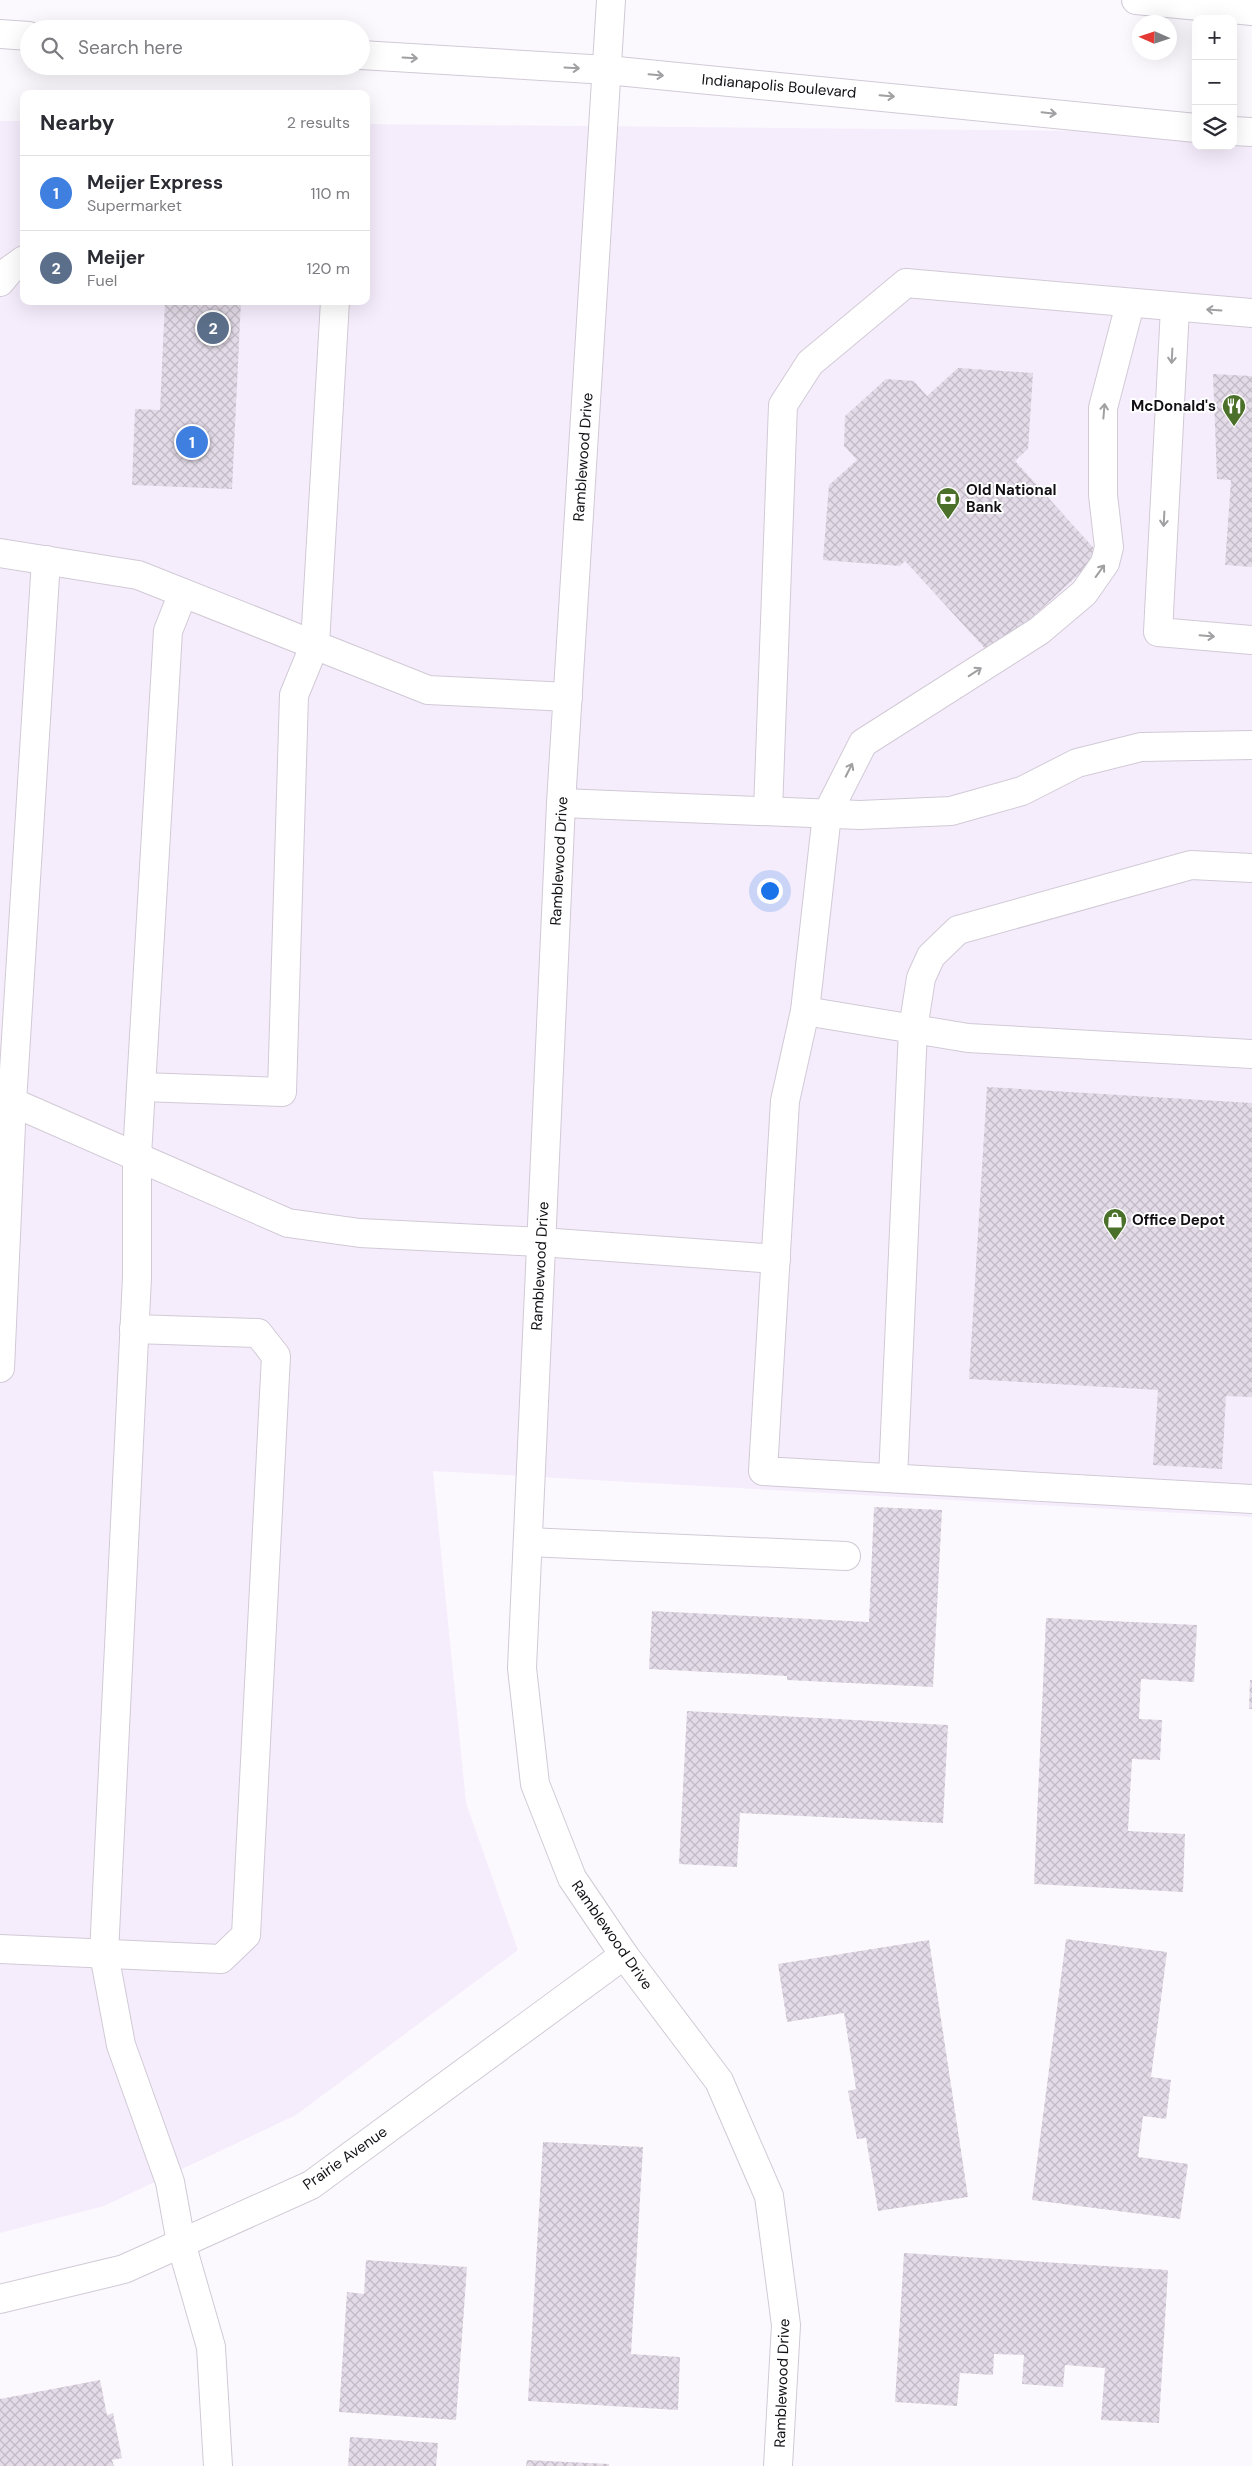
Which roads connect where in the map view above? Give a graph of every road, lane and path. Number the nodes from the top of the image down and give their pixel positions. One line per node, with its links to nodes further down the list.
1 (611, 0): 7 (main road, Ramblewood Drive)
2 (1136, 0): 3 (main road)
3 (1252, 11)
4 (0, 34): 5 (main road)
5 (20, 35)
6 (370, 56): 7 (main road, Indianapolis Boulevard, one-way to 7)
7 (607, 70): 8 (main road, Indianapolis Boulevard, one-way to 8); 22 (main road, Ramblewood Drive)
8 (1192, 128)
9 (1237, 131): 10 (main road)
10 (1252, 132)
11 (20, 263): 12 (main road)
12 (0, 282)
13 (1130, 304): 15 (main road); 25 (main road); 26 (main road, one-way to 13)
14 (335, 305): 21 (main road)
15 (1175, 308): 16 (main road, one-way to 15); 20 (main road, one-way to 20)
16 (1252, 312)
17 (0, 553): 18 (main road)
18 (46, 560): 19 (main road); 32 (main road)
19 (183, 593): 21 (main road); 31 (main road)
20 (1252, 640)
21 (315, 644): 22 (main road); 31 (main road)
22 (568, 697): 24 (main road, Ramblewood Drive)
23 (1252, 745): 26 (main road)
24 (562, 803): 25 (main road); 34 (main road, Ramblewood Drive)
25 (768, 811): 26 (main road)
26 (827, 814): 28 (main road)
27 (1252, 868): 29 (main road)
28 (805, 1011): 29 (main road); 35 (main road)
29 (913, 1029): 30 (main road); 38 (main road)
30 (1252, 1054)
31 (141, 1087): 33 (main road)
32 (6, 1101): 33 (main road); 37 (main road)
33 (137, 1156): 34 (main road); 36 (main road)
34 (541, 1242): 35 (main road); 40 (main road, Ramblewood Drive)
35 (776, 1259): 38 (main road)
36 (134, 1329): 43 (main road); 43 (main road)
37 (0, 1368)
38 (893, 1478): 39 (main road)
39 (1252, 1499)
40 (528, 1542): 41 (main road); 44 (main road, Ramblewood Drive)
41 (846, 1556)
42 (0, 1948): 43 (main road)
43 (104, 1954): 45 (main road)
44 (624, 1955): 45 (main road, Prairie Avenue); 48 (main road, Ramblewood Drive)
45 (182, 2243): 46 (main road, Prairie Avenue); 47 (main road)
46 (0, 2299)
47 (218, 2466)
48 (778, 2466)

